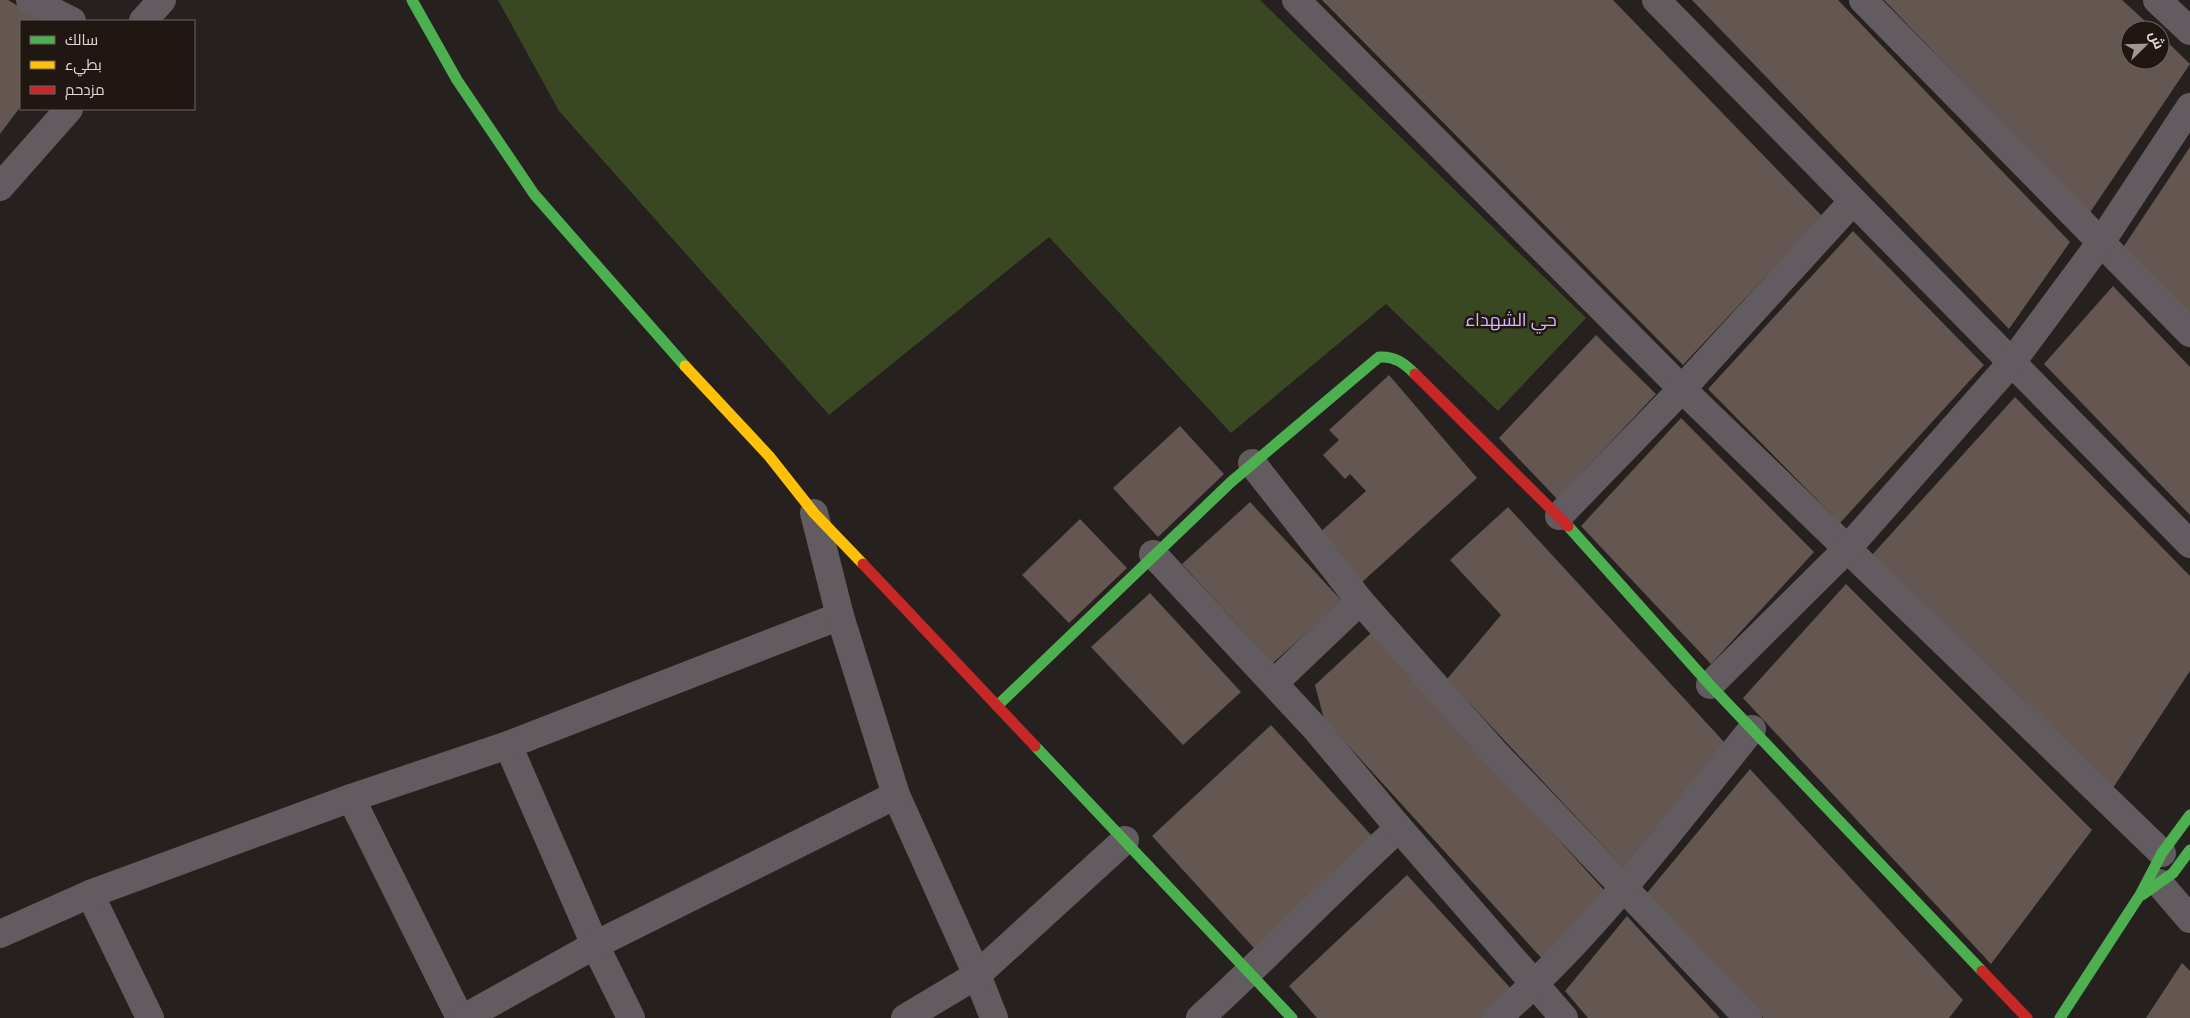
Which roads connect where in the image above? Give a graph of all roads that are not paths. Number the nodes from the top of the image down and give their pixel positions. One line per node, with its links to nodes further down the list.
1 (30, 0): 8 (street)
2 (162, 0): 9 (street)
3 (412, 0): 20 (street)
4 (1296, 0): 18 (street)
5 (1656, 0): 14 (street)
6 (1863, 0): 15 (street)
7 (2157, 0): 10 (street)
8 (70, 20)
9 (145, 20)
10 (2190, 31)
11 (2190, 107): 15 (street)
12 (68, 110): 13 (street)
13 (0, 187)
14 (1853, 201): 17 (street); 18 (street)
15 (2101, 242): 16 (street); 17 (street)
16 (2190, 333)
17 (2012, 362): 22 (street); 23 (street)
18 (1682, 389): 21 (street); 23 (street)
19 (1252, 463): 21 (street); 24 (street); 25 (street)
20 (814, 513): 26 (street); 29 (street)
21 (1559, 516): 28 (street)
22 (2190, 544)
23 (1847, 549): 28 (street); 38 (street)
24 (1153, 554): 27 (street); 29 (street)
25 (1360, 601): 27 (street); 39 (street)
26 (840, 616): 31 (street); 32 (street)
27 (1274, 683): 35 (street)
28 (1710, 685): 30 (street)
29 (997, 706): 36 (street)
30 (1752, 729): 39 (street); 59 (street)
31 (508, 745): 33 (street); 44 (street)
32 (896, 795): 44 (street); 46 (street)
33 (351, 798): 41 (street); 49 (street)
34 (2190, 815): 38 (street)
35 (1399, 828): 45 (street); 47 (street)
36 (1125, 840): 45 (street); 46 (street)
37 (2190, 850): 40 (street)
38 (2162, 853): 40 (street)
39 (1624, 887): 47 (street); 58 (street)
40 (2150, 889): 42 (street); 60 (street)
41 (90, 894): 43 (street); 48 (street)
42 (2190, 919)
43 (0, 934)
44 (595, 945): 50 (street); 51 (street)
45 (1248, 974): 54 (street); 55 (street)
46 (978, 976): 52 (street); 53 (street)
47 (1536, 984): 56 (street); 57 (street)
48 (150, 1018)
49 (460, 1018)
50 (464, 1018)
51 (631, 1018)
52 (905, 1018)
53 (994, 1018)
54 (1200, 1018)
55 (1292, 1018)
56 (1498, 1018)
57 (1564, 1018)
58 (1748, 1018)
59 (2027, 1018)
60 (2060, 1018)

